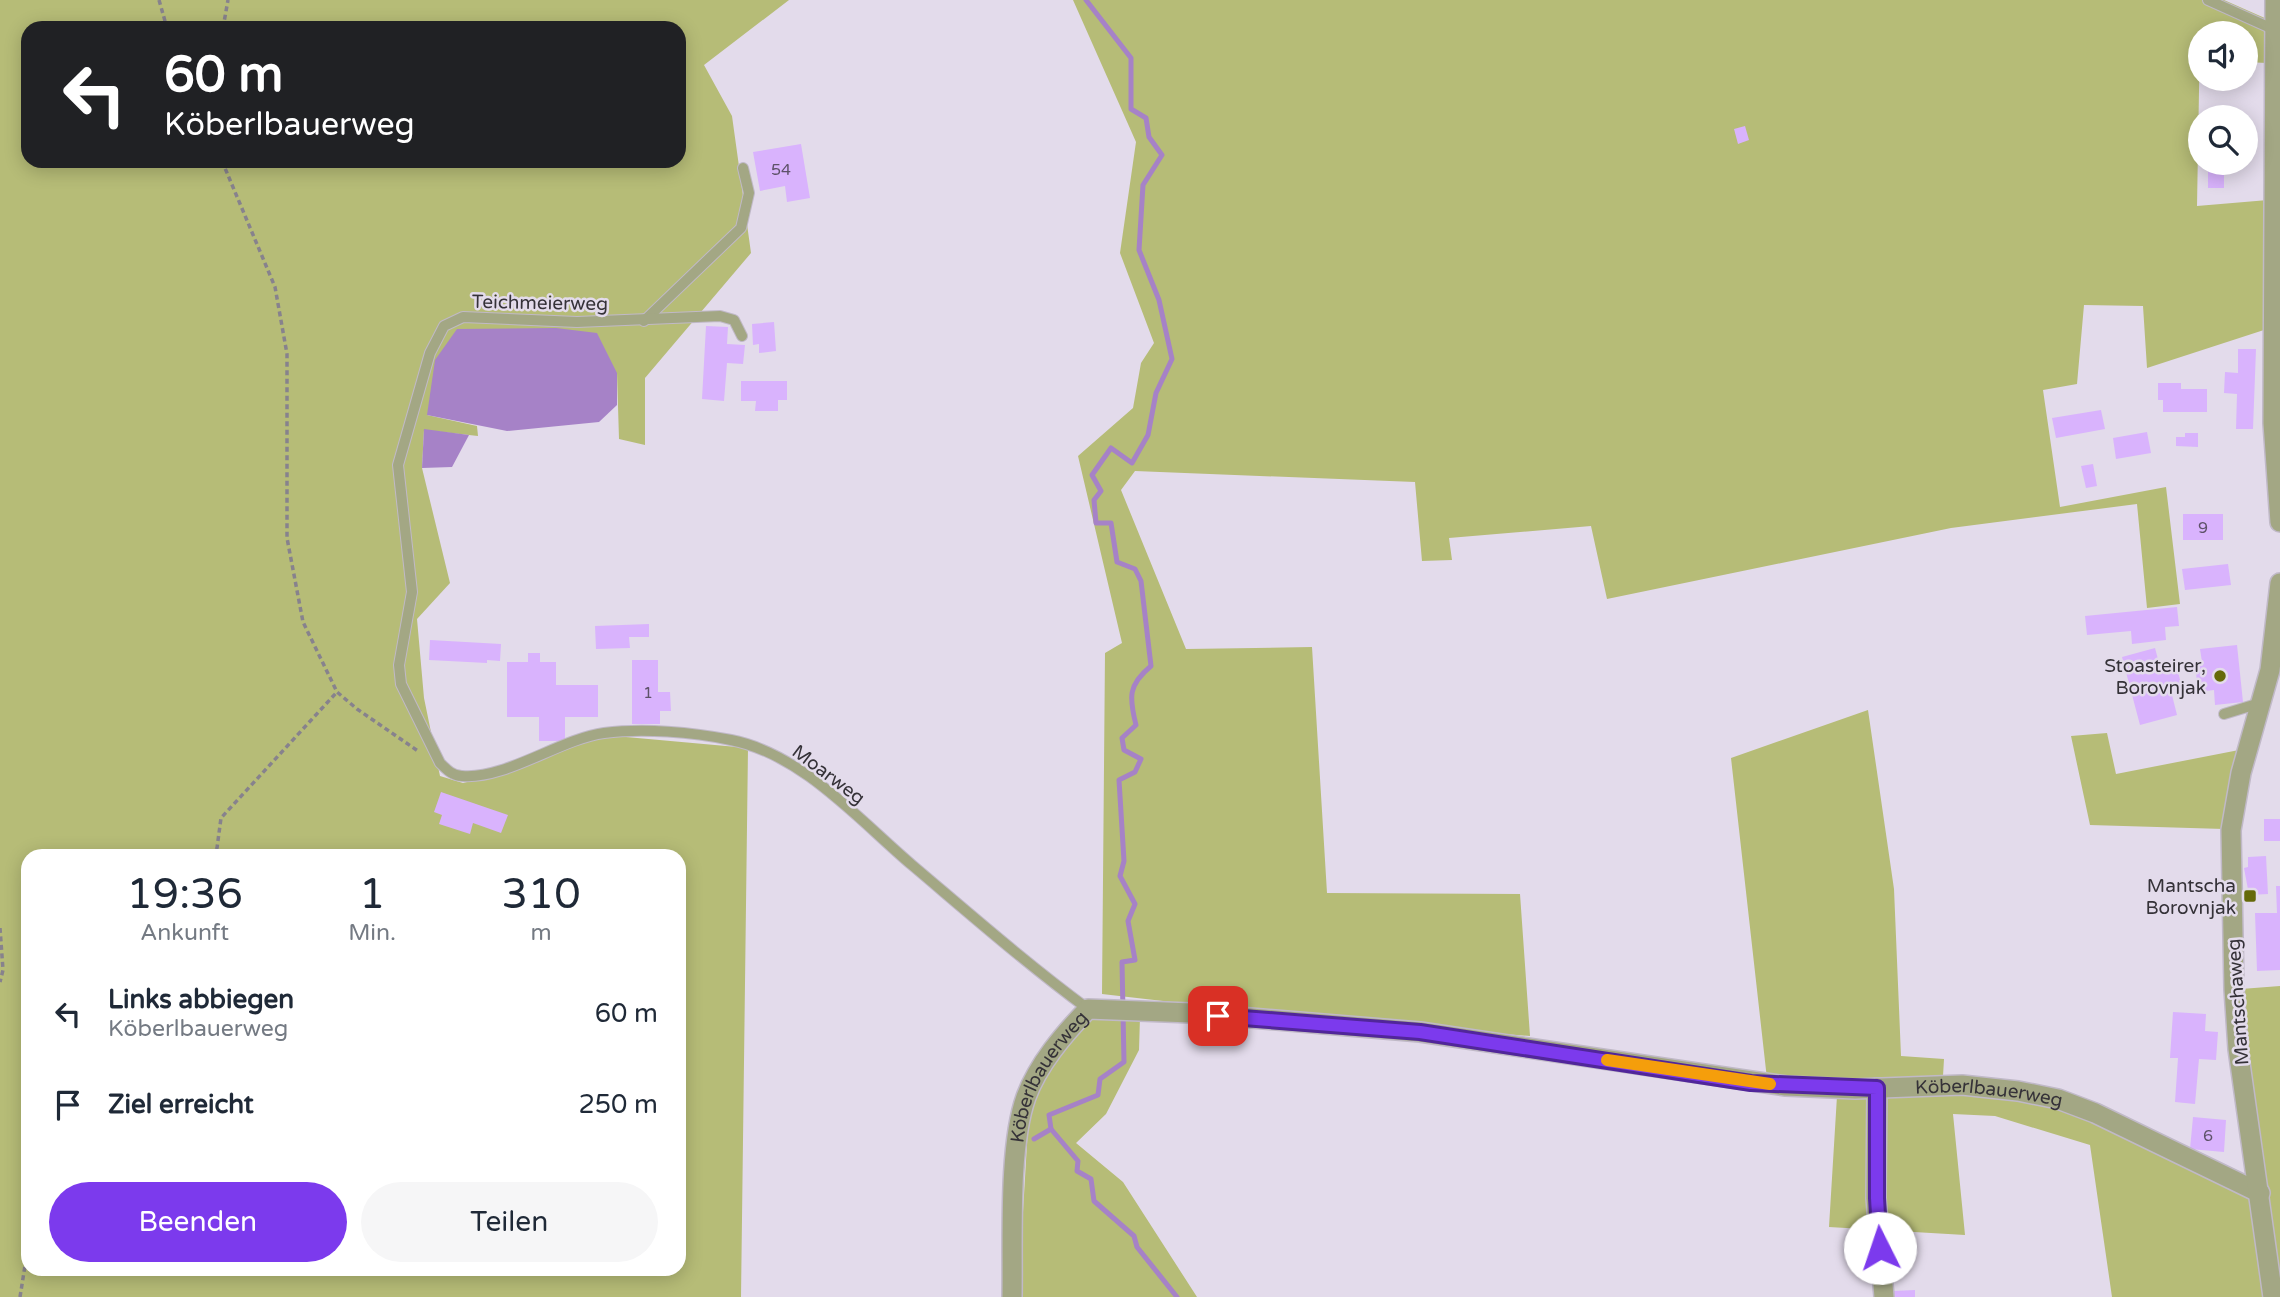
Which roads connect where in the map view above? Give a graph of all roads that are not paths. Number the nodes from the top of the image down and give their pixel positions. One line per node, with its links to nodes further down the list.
1 (2208, 0): 3 (lane)
2 (2275, 0): 3 (street)
3 (2275, 30): 7 (street)
4 (743, 168): 5 (lane)
5 (644, 321): 6 (lane, Teichmeierweg); 13 (lane, Teichmeierweg)
6 (742, 336)
7 (2278, 367): 8 (street)
8 (2280, 522)
9 (2280, 583): 11 (street, Mantschaweg)
10 (2280, 675): 11 (street)
11 (2258, 712): 12 (lane); 16 (street, Mantschaweg)
12 (2224, 714)
13 (450, 773): 14 (lane, Moarweg)
14 (1088, 1009): 15 (street, Köberlbauerweg); 17 (street, Köberlbauerweg)
15 (1877, 1088): 16 (street, Köberlbauerweg); 18 (street)
16 (2260, 1193): 19 (street, Mantschaweg)
17 (1012, 1297)
18 (1884, 1297)
19 (2273, 1297)

